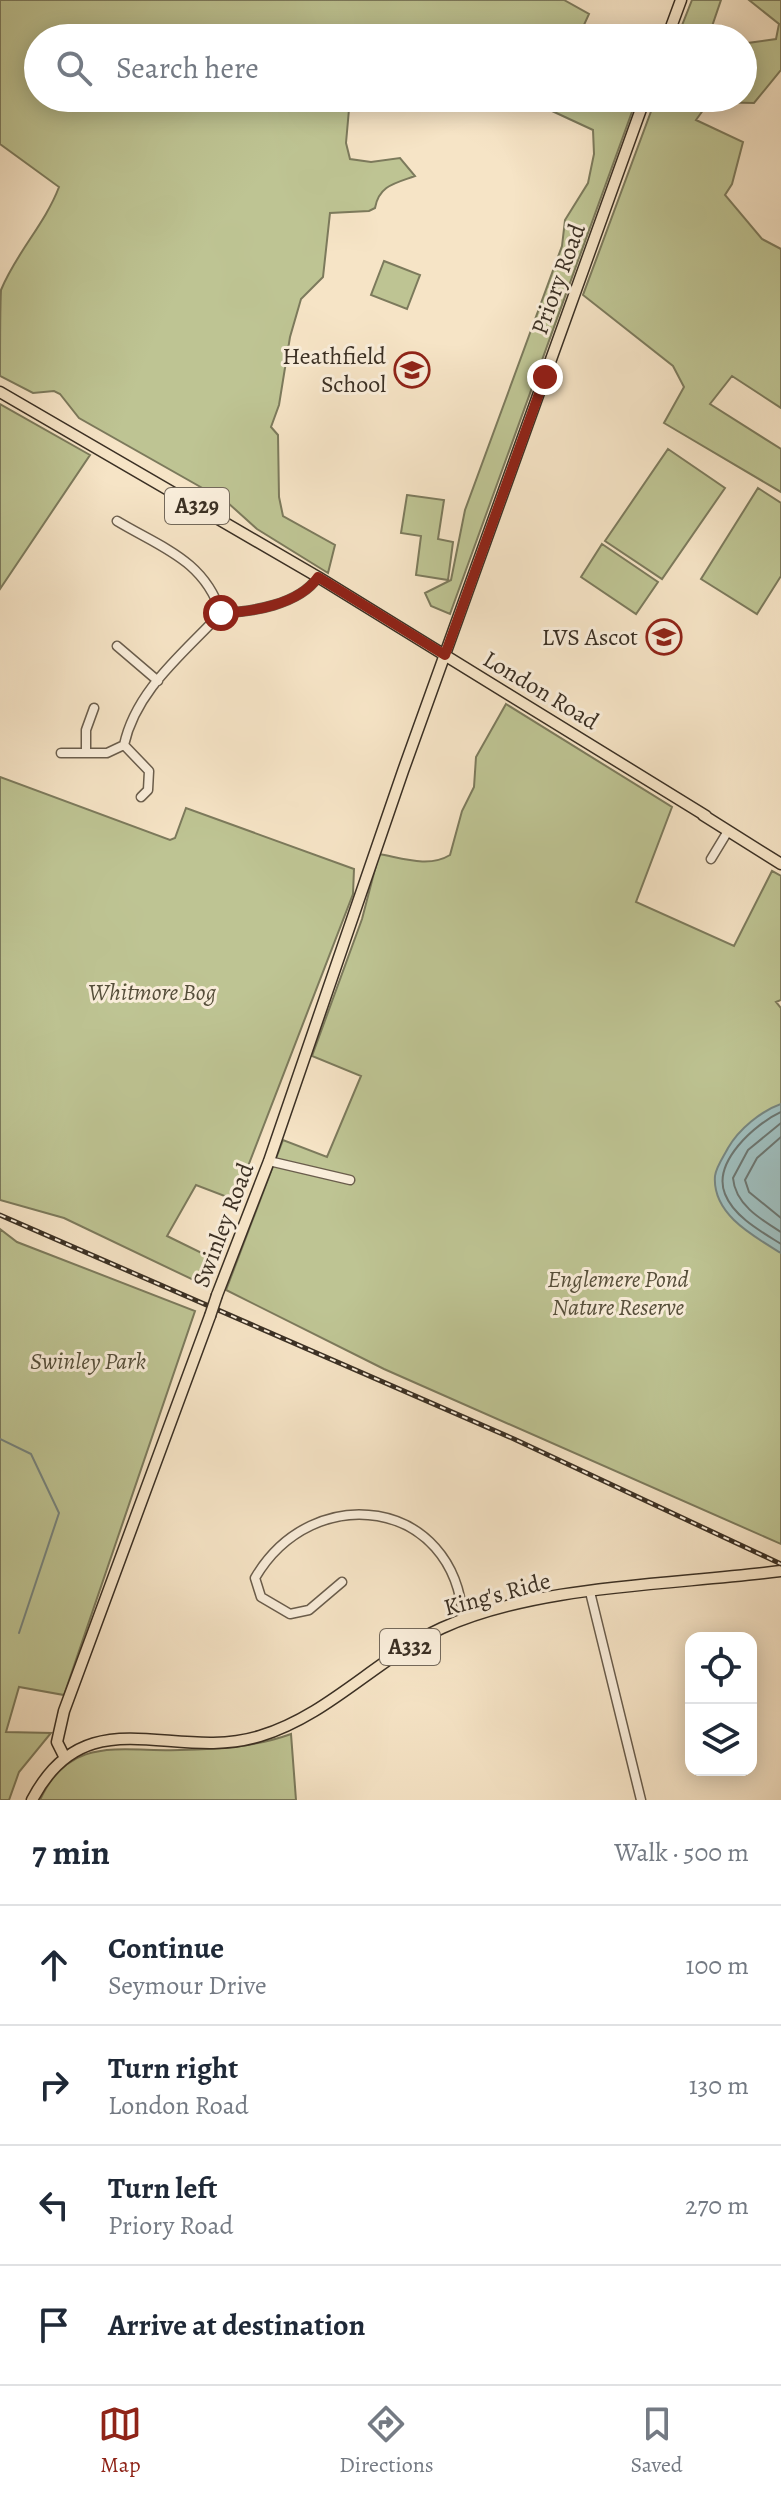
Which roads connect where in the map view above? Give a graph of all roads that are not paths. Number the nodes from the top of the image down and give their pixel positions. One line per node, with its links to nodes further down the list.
1 (681, 0): 2 (main road)
2 (672, 24)
3 (640, 112): 9 (main road, Priory Road)
4 (0, 392): 6 (main road, London Road / A329)
5 (117, 521): 7 (street)
6 (318, 577): 7 (street); 9 (main road, London Road / A329)
7 (221, 613): 10 (street)
8 (117, 646): 10 (street)
9 (445, 655): 16 (main road, London Road / A329); 19 (main road, Swinley Road)
10 (158, 681): 12 (street)
11 (94, 708): 14 (street)
12 (124, 745): 14 (street); 15 (street)
13 (61, 753): 14 (street)
14 (86, 753)
15 (141, 797)
16 (728, 831): 17 (street); 18 (main road, London Road / A329)
17 (711, 859)
18 (781, 864)
19 (269, 1161): 20 (street); 25 (main road, Swinley Road, bridge)
20 (350, 1180)
21 (777, 1571): 23 (main road, King's Ride / A332)
22 (342, 1582): 24 (street)
23 (590, 1592): 24 (main road, King's Ride / A332); 27 (street)
24 (463, 1619): 25 (main road, King's Ride / A332)
25 (64, 1756): 26 (main road)
26 (32, 1800)
27 (641, 1800)

